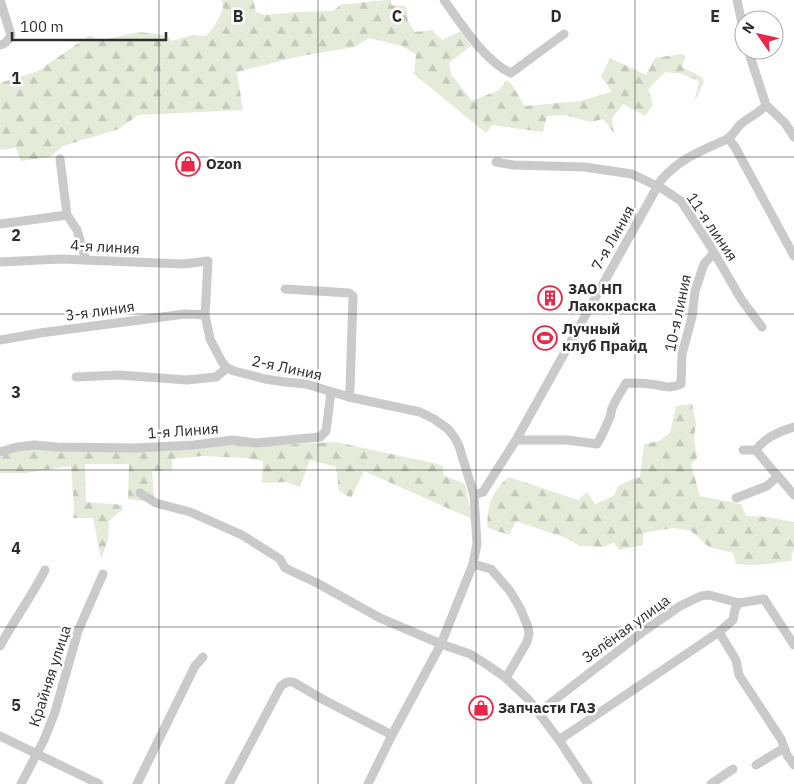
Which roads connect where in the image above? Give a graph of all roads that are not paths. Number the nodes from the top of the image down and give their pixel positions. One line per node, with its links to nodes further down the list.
1 (0, 0): 4 (street)
2 (444, 0): 3 (street)
3 (564, 34)
4 (0, 45)
5 (751, 60): 6 (street)
6 (766, 106): 7 (street); 8 (street, 7-я Линия)
7 (794, 137)
8 (729, 139): 11 (street, 7-я Линия); 15 (street)
9 (60, 159): 12 (street)
10 (496, 162): 11 (street, 11-я линия)
11 (656, 186): 14 (street, 11-я линия); 27 (street, 7-я Линия)
12 (68, 215): 13 (street); 16 (street)
13 (0, 224)
14 (714, 253): 20 (street, 11-я линия); 27 (street, 10-я линия)
15 (794, 256)
16 (86, 260): 17 (street, 4-я линия); 19 (street, 4-я линия)
17 (0, 262)
18 (285, 289): 25 (street)
19 (205, 316): 21 (street, 3-я линия); 22 (street)
20 (762, 327)
21 (0, 340)
22 (227, 368): 23 (street); 24 (street, 2-я Линия)
23 (76, 377)
24 (331, 392): 25 (street, 2-я Линия); 30 (street, 1-я Линия)
25 (349, 397): 33 (street, 2-я Линия)
26 (794, 428): 29 (street)
27 (516, 440): 33 (street, 7-я Линия)
28 (742, 450): 29 (street)
29 (756, 450): 31 (street)
30 (0, 452)
31 (778, 476): 34 (street); 35 (street)
32 (140, 493): 41 (street)
33 (474, 495): 36 (street, 2-я Линия)
34 (794, 496)
35 (736, 498)
36 (473, 564): 41 (street, 2-я Линия); 45 (street)
37 (45, 570): 43 (street)
38 (103, 574): 51 (street, Крайняя улица)
39 (739, 603): 40 (street); 42 (street, Зелёная улица); 46 (street, Зелёная улица)
40 (720, 632): 49 (street); 50 (street)
41 (441, 644): 45 (street); 47 (street, 2-я Линия)
42 (794, 645)
43 (0, 646)
44 (203, 657): 57 (street)
45 (506, 678): 46 (street)
46 (540, 712): 49 (street)
47 (392, 735): 58 (street); 59 (street, 2-я Линия)
48 (0, 736): 51 (street)
49 (559, 740): 60 (street)
50 (784, 748): 52 (street); 53 (street)
51 (37, 754): 55 (street, Крайняя улица); 56 (street)
52 (756, 765)
53 (794, 765)
54 (733, 769): 61 (street)
55 (21, 784)
56 (99, 784)
57 (137, 784)
58 (229, 784)
59 (368, 784)
60 (588, 784)
61 (711, 784)

